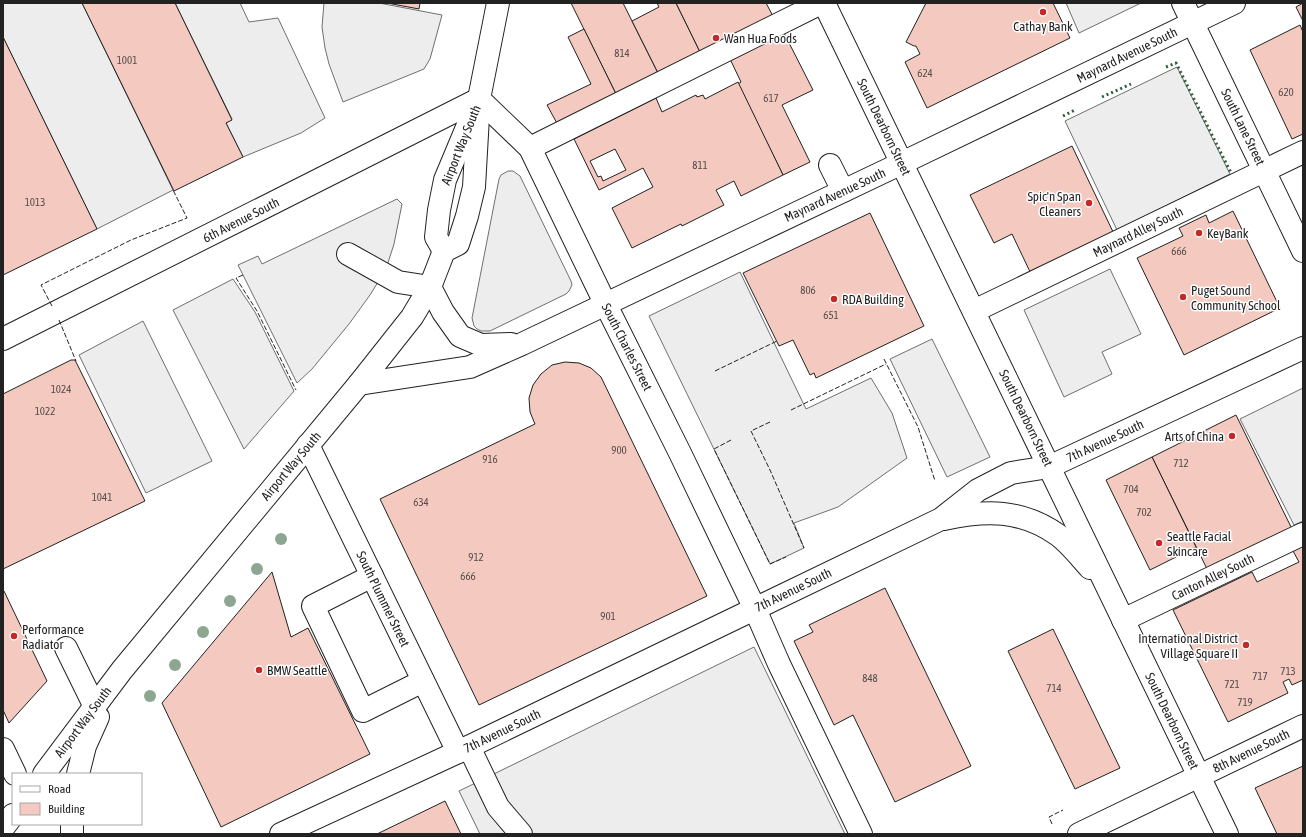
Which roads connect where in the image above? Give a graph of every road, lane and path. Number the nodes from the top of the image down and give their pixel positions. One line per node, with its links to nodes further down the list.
1 (498, 3): 6 (main road)
2 (823, 3): 7 (main road); 9 (main road, South Dearborn Street)
3 (1183, 3): 5 (main road, South Lane Street)
4 (1234, 3): 5 (main road, Maynard Avenue South)
5 (1193, 23): 9 (main road, Maynard Avenue South); 11 (main road, South Lane Street)
6 (479, 99): 7 (main road, South Charles Street); 13 (main road, Airport Way South); 13 (main road, Airport Way South); 19 (main road, 6th Avenue South)
7 (530, 148): 17 (main road, South Charles Street)
8 (1303, 152): 11 (main road, Maynard Alley South)
9 (902, 163): 12 (main road, Maynard Avenue South); 18 (main road, South Dearborn Street)
10 (830, 165): 12 (main road)
11 (1264, 171): 14 (main road, South Lane Street); 18 (main road, Maynard Alley South)
12 (843, 191): 17 (main road, Maynard Avenue South)
13 (444, 251): 16 (main road, Airport Way South)
14 (1303, 251)
15 (348, 254): 16 (main road)
16 (430, 287): 20 (main road, Maynard Avenue South); 22 (main road, Airport Way South)
17 (605, 303): 20 (main road, Maynard Avenue South); 29 (main road, South Charles Street)
18 (974, 311): 24 (main road, South Dearborn Street)
19 (3, 339)
20 (522, 344): 22 (main road, Maynard Avenue South)
21 (1303, 348): 24 (main road, 7th Avenue South)
22 (359, 384): 23 (main road, Airport Way South)
23 (308, 445): 27 (main road, South Plummer Street); 32 (main road, Airport Way South)
24 (1049, 467): 25 (main road, 7th Avenue South); 28 (main road, South Dearborn Street)
25 (941, 519): 28 (main road); 29 (main road, 7th Avenue South)
26 (1303, 534): 30 (main road, Canton Alley South)
27 (372, 576): 33 (main road, South Plummer Street); 33 (main road)
28 (1107, 587): 30 (main road, South Dearborn Street)
29 (755, 609): 37 (main road, 7th Avenue South); 46 (main road, South Charles Street)
30 (1123, 620): 41 (main road, South Dearborn Street)
31 (66, 648): 34 (main road)
32 (122, 670): 34 (main road, Airport Way South); 40 (main road, Airport Way South)
33 (423, 681): 37 (main road, South Plummer Street)
34 (95, 707): 39 (main road, Airport Way South)
35 (1303, 726): 41 (main road, 8th Avenue South)
36 (3, 749): 38 (main road)
37 (463, 750): 44 (main road, 7th Avenue South); 45 (main road, South Plummer Street)
38 (15, 773)
39 (45, 773)
40 (78, 773)
41 (1199, 776): 47 (main road, 8th Avenue South); 48 (main road, South Dearborn Street)
42 (12, 816): 43 (main road)
43 (3, 828)
44 (282, 834)
45 (521, 834)
46 (861, 834)
47 (1079, 834)
48 (1227, 834)

